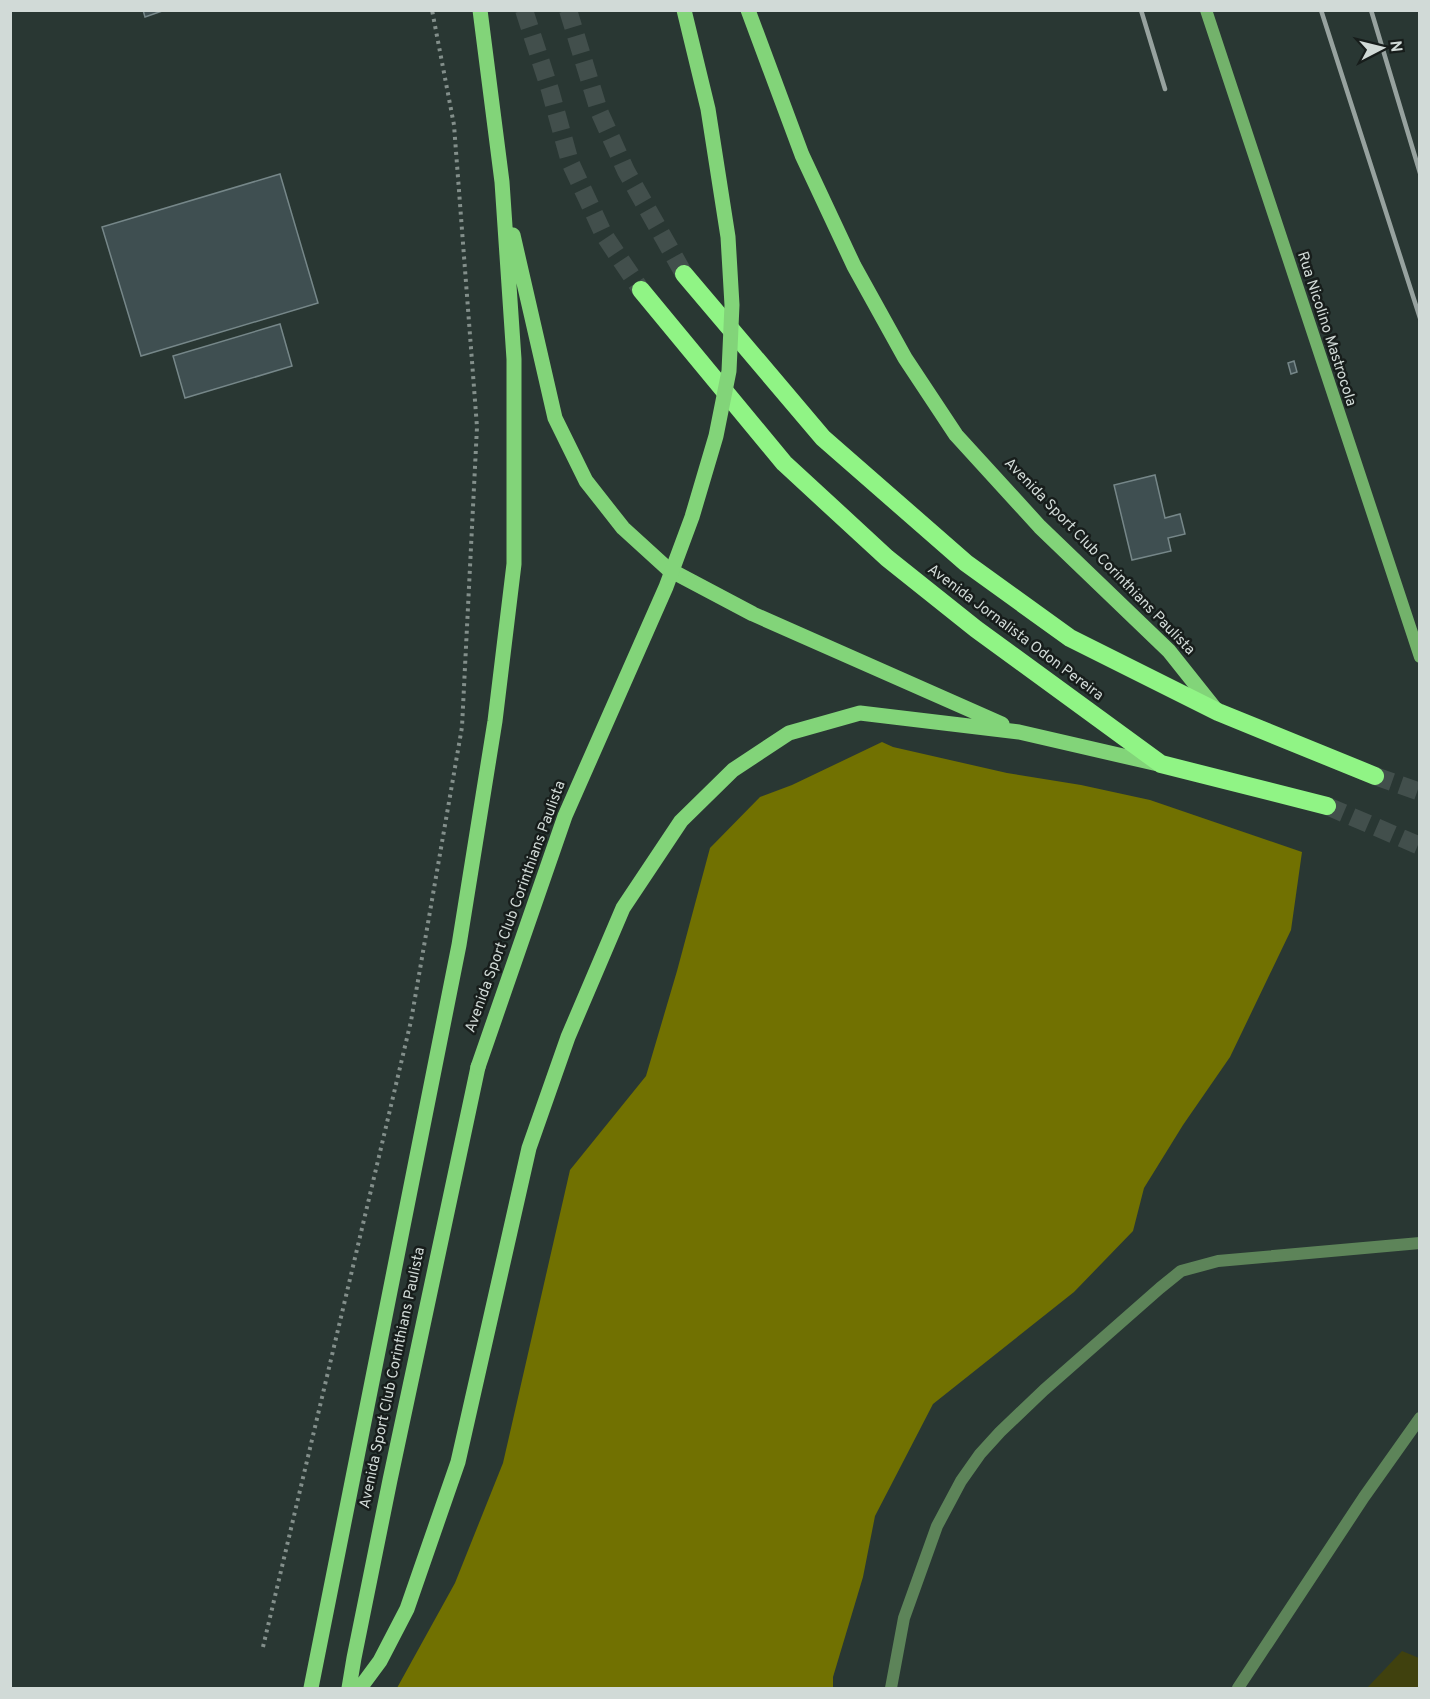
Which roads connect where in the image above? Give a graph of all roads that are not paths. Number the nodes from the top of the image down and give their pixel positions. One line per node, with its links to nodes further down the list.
1 (480, 10): 5 (main road, Avenida Sport Club Corinthians Paulista)
2 (684, 10): 17 (main road, Avenida Sport Club Corinthians Paulista, bridge)
3 (748, 10): 9 (main road, Avenida Sport Club Corinthians Paulista)
4 (1206, 10): 8 (street, Rua Nicolino Mastrocola)
5 (502, 182): 10 (main road); 16 (main road, Avenida Sport Club Corinthians Paulista)
6 (684, 274): 9 (highway, Avenida Jornalista Odon Pereira)
7 (641, 290): 11 (highway, Avenida Jornalista Odon Pereira)
8 (1419, 657)
9 (1218, 712): 12 (highway, Avenida Jornalista Odon Pereira)
10 (1019, 732): 11 (main road); 18 (main road)
11 (1161, 764): 13 (highway, Avenida Jornalista Odon Pereira)
12 (1375, 776)
13 (1327, 806)
14 (1419, 1243): 19 (lane)
15 (1419, 1418): 20 (lane)
16 (311, 1689)
17 (349, 1689)
18 (360, 1689)
19 (891, 1689)
20 (1238, 1689)

